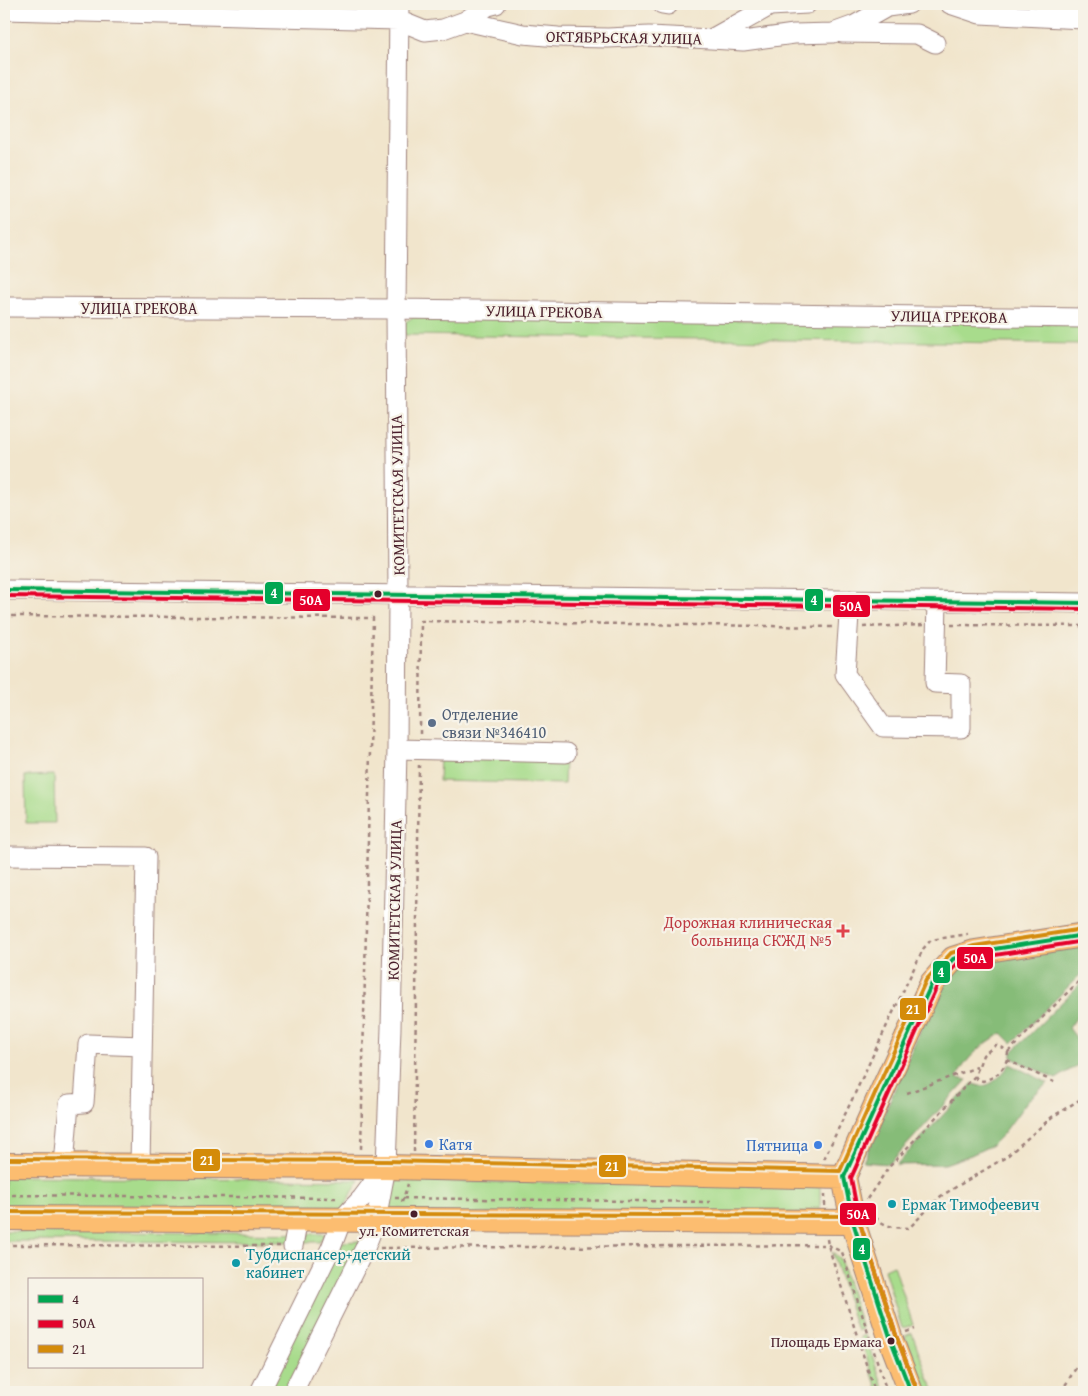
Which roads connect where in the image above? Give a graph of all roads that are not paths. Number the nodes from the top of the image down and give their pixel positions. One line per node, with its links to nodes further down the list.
1 (496, 4): 9 (street)
2 (807, 4): 11 (street, ОКТЯБРЬСКАЯ УЛИЦА)
3 (909, 4): 5 (street)
4 (950, 4): 8 (street)
5 (885, 5): 10 (street)
6 (4, 10): 7 (street)
7 (399, 12): 9 (street); 14 (street, КОМИТЕТСКАЯ УЛИЦА)
8 (1084, 18)
9 (465, 21): 11 (street, ОКТЯБРЬСКАЯ УЛИЦА)
10 (833, 33): 11 (street); 12 (street)
11 (711, 38)
12 (935, 43)
13 (4, 308): 14 (street, УЛИЦА ГРЕКОВА)
14 (396, 309): 15 (street, УЛИЦА ГРЕКОВА); 17 (street, КОМИТЕТСКАЯ УЛИЦА)
15 (1084, 318)
16 (4, 590): 17 (street)
17 (398, 595): 18 (street); 21 (street, КОМИТЕТСКАЯ УЛИЦА)
18 (850, 600): 19 (street); 19 (street)
19 (937, 602): 20 (street)
20 (1084, 603)
21 (397, 749): 22 (street); 29 (street, КОМИТЕТСКАЯ УЛИЦА)
22 (566, 753)
23 (4, 856): 25 (street)
24 (1084, 935): 30 (main road)
25 (142, 1046): 27 (street); 28 (street)
26 (4, 1165): 27 (main road)
27 (64, 1165): 28 (main road)
28 (140, 1165): 29 (main road)
29 (386, 1167): 30 (main road); 31 (street, КОМИТЕТСКАЯ УЛИЦА); 35 (street)
30 (834, 1177): 32 (main road)
31 (378, 1209): 32 (main road); 35 (main road); 38 (street, КОМИТЕТСКАЯ УЛИЦА)
32 (855, 1210): 39 (main road)
33 (4, 1218): 34 (main road)
34 (298, 1219): 35 (main road); 36 (street)
35 (336, 1219): 37 (street)
36 (293, 1246)
37 (260, 1392)
38 (293, 1392)
39 (911, 1392)

